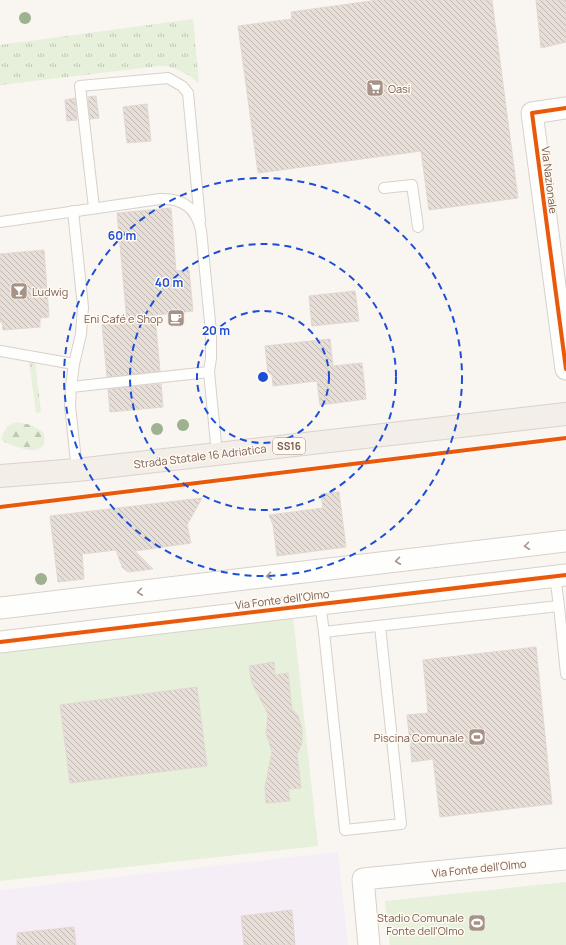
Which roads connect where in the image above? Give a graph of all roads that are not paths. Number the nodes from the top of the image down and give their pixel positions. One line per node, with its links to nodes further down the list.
1 (566, 108): 10 (street, Via Nazionale)
2 (384, 188): 6 (lane)
3 (94, 208): 4 (lane); 7 (lane); 7 (lane)
4 (73, 211): 5 (lane); 9 (lane)
5 (0, 222)
6 (418, 227)
7 (201, 230): 11 (lane)
8 (0, 352): 9 (lane)
9 (74, 364): 12 (lane)
10 (566, 369)
11 (209, 372): 12 (lane); 14 (lane)
12 (71, 387): 15 (lane)
13 (566, 414): 14 (main road, Strada Statale 16 Adriatica / SS16)
14 (217, 454): 15 (main road, Strada Statale 16 Adriatica / SS16)
15 (77, 470): 16 (main road, Strada Statale 16 Adriatica / SS16)
16 (4, 474)
17 (566, 541): 21 (street, one-way to 21)
18 (561, 575): 19 (street, Via Fonte dell'Olmo); 20 (lane)
19 (320, 604): 23 (lane); 24 (street, Via Fonte dell'Olmo)
20 (559, 606): 22 (lane); 25 (lane)
21 (0, 608)
22 (380, 626): 23 (lane); 23 (lane)
23 (324, 632)
24 (0, 642)
25 (566, 674)
26 (566, 859): 27 (street, Via Fonte dell'Olmo)
27 (370, 945)

